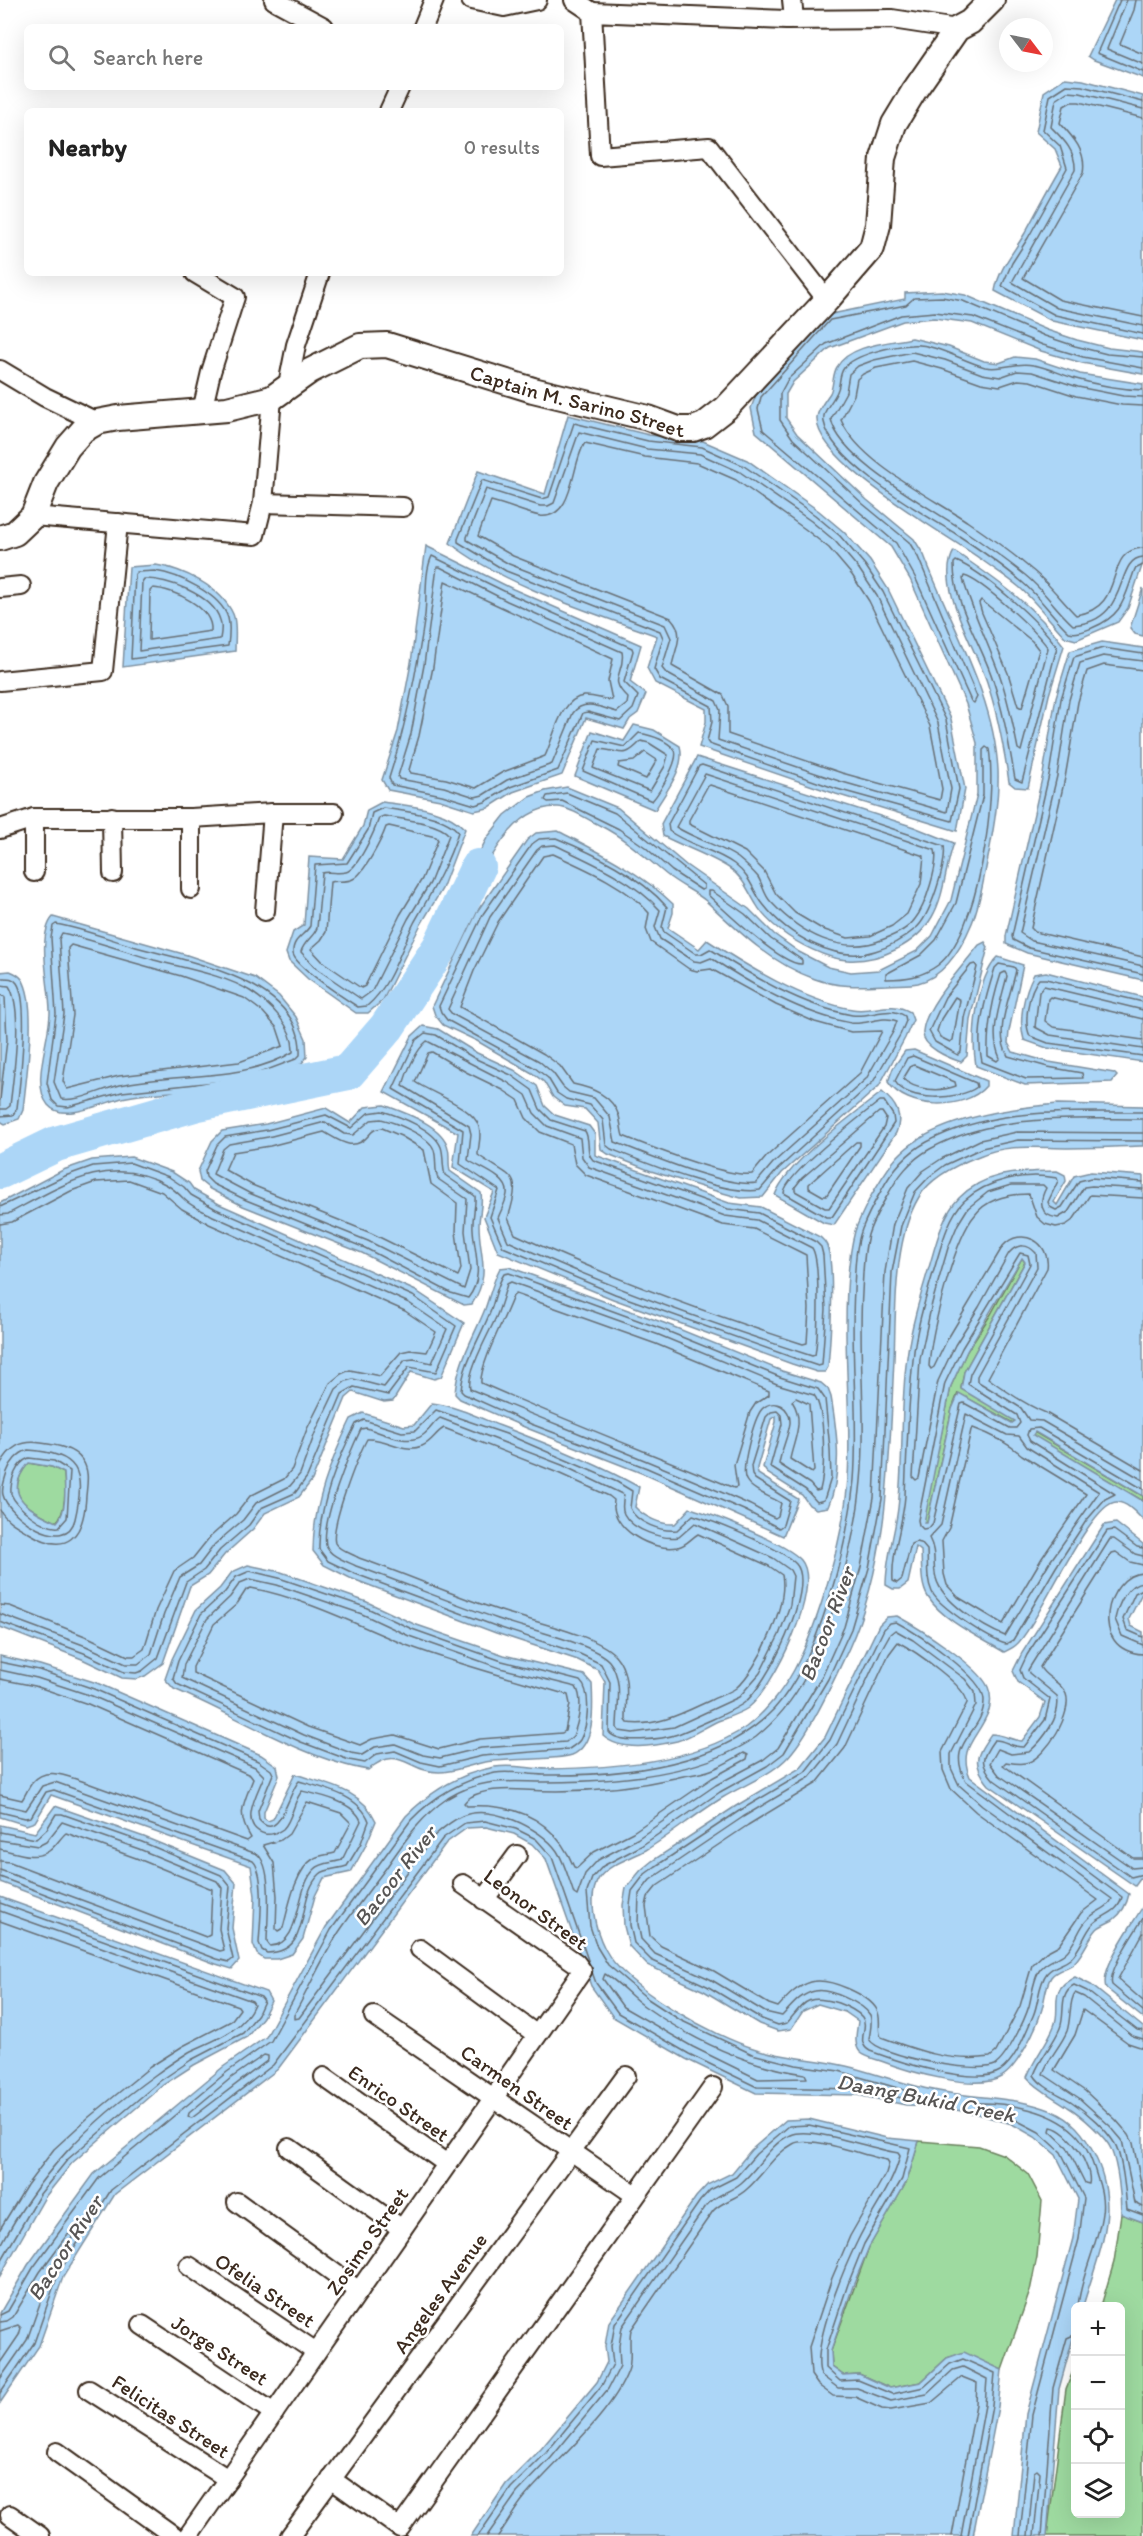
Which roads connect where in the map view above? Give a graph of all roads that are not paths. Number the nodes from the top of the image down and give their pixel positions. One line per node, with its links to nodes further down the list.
1 (274, 0): 10 (street)
2 (434, 0): 11 (street)
3 (471, 0): 4 (street)
4 (537, 0)
5 (574, 0): 8 (street)
6 (792, 0): 9 (street)
7 (992, 0): 12 (street, Captain M. Sarino Street)
8 (592, 12): 9 (street); 17 (street)
9 (794, 19): 12 (street)
10 (318, 24)
11 (424, 24)
12 (957, 29): 17 (street, Captain M. Sarino Street)
13 (399, 90): 14 (street)
14 (390, 108)
15 (200, 276): 20 (street)
16 (319, 276): 19 (street)
17 (827, 300): 19 (street, Captain M. Sarino Street)
18 (0, 370): 21 (street)
19 (280, 392): 20 (street, Captain M. Sarino Street); 22 (street)
20 (202, 411): 21 (street, Captain M. Sarino Street)
21 (97, 422): 24 (street, Captain M. Sarino Street)
22 (263, 503): 23 (street); 25 (street)
23 (403, 507)
24 (33, 516): 25 (street); 26 (street, Captain M. Sarino Street)
25 (118, 524): 29 (street)
26 (0, 538)
27 (21, 586): 28 (street)
28 (0, 588)
29 (0, 681)
30 (273, 813): 31 (street); 34 (street); 39 (street)
31 (334, 813)
32 (112, 817): 33 (street); 34 (street); 37 (street)
33 (34, 818): 35 (street); 36 (street)
34 (191, 818): 38 (street)
35 (0, 829)
36 (34, 872)
37 (113, 873)
38 (191, 889)
39 (266, 911)
40 (517, 1855): 42 (street)
41 (463, 1884): 42 (street, Leonor Street)
42 (484, 1900): 44 (street, Leonor Street)
43 (420, 1949): 46 (street)
44 (582, 1971): 46 (street, Zosimo Street)
45 (374, 2016): 50 (street, Carmen Street)
46 (537, 2035): 50 (street, Zosimo Street)
47 (626, 2076): 52 (street, Angeles Avenue)
48 (324, 2078): 53 (street, Enrico Street)
49 (713, 2087): 54 (street)
50 (493, 2098): 52 (street, Carmen Street); 53 (street, Zosimo Street)
51 (289, 2148): 56 (street)
52 (571, 2152): 54 (street, Carmen Street); 65 (street, Angeles Avenue)
53 (447, 2164): 56 (street, Zosimo Street)
54 (635, 2195): 65 (street)
55 (237, 2202): 58 (street)
56 (402, 2229): 58 (street, Zosimo Street)
57 (189, 2266): 60 (street, Ofelia Street)
58 (359, 2290): 60 (street, Zosimo Street)
59 (142, 2325): 62 (street, Jorge Street)
60 (316, 2352): 62 (street, Zosimo Street)
61 (89, 2390): 64 (street, Felicitas Street)
62 (274, 2413): 64 (street, Zosimo Street)
63 (57, 2452): 68 (street)
64 (228, 2479): 69 (street, Zosimo Street)
65 (331, 2479): 70 (street, Angeles Avenue)
66 (10, 2515): 67 (street)
67 (40, 2536)
68 (174, 2536)
69 (188, 2536)
70 (290, 2536)

